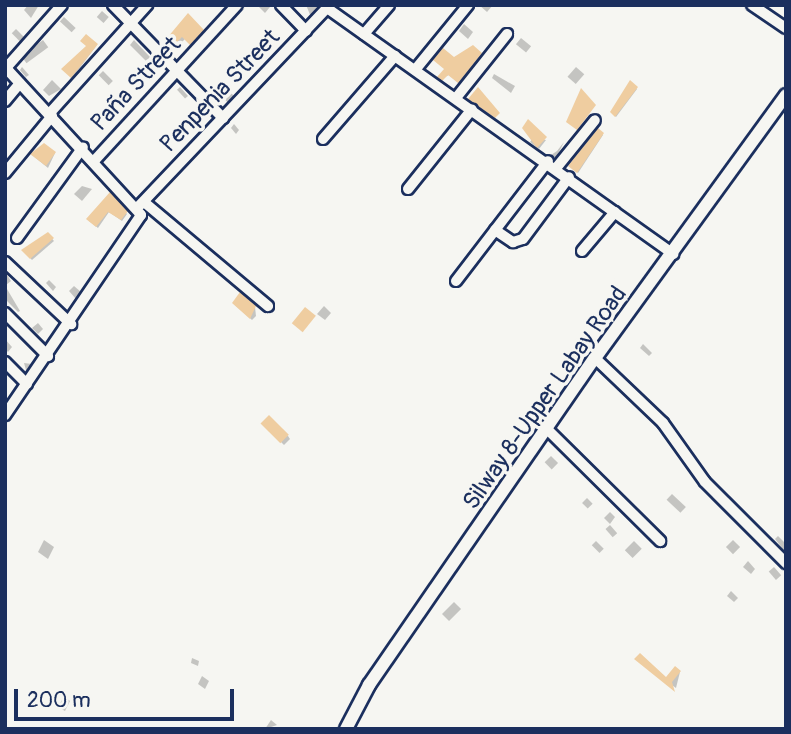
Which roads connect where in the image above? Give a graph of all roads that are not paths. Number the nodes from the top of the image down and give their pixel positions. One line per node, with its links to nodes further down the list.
1 (62, 5): 17 (street)
2 (113, 5): 11 (street)
3 (148, 5): 11 (street)
4 (237, 5): 19 (street, Paña Street)
5 (281, 5): 13 (street)
6 (389, 5): 14 (street)
7 (468, 5): 18 (street)
8 (752, 5): 10 (street)
9 (328, 6): 13 (street, Penpenia Street); 14 (street)
10 (764, 9): 12 (street)
11 (131, 23): 19 (street); 25 (street)
12 (786, 28)
13 (306, 31): 26 (street, Penpenia Street)
14 (364, 34): 16 (street)
15 (507, 34): 22 (street)
16 (395, 57): 18 (street); 28 (street)
17 (6, 68): 20 (street)
18 (415, 70): 22 (street)
19 (177, 71): 26 (street); 30 (street, Paña Street)
20 (20, 83): 23 (street); 25 (street)
21 (786, 95): 40 (main road, Silway 8-Upper Labay Road)
22 (456, 98): 24 (street)
23 (5, 101)
24 (472, 109): 31 (street); 34 (street)
25 (50, 115): 29 (street); 32 (street)
26 (223, 118): 35 (street, Penpenia Street)
27 (595, 120): 31 (street)
28 (323, 139)
29 (83, 147): 30 (street); 38 (street)
30 (95, 160): 35 (street)
31 (553, 164): 33 (street); 37 (street)
32 (5, 173)
33 (569, 177): 36 (street); 37 (street)
34 (408, 189)
35 (142, 204): 43 (street); 45 (street)
36 (615, 212): 39 (street); 40 (street)
37 (495, 230): 42 (street)
38 (17, 238)
39 (582, 251)
40 (673, 254): 47 (main road, Silway 8-Upper Labay Road)
41 (5, 262): 45 (street)
42 (456, 281)
43 (268, 306)
44 (5, 313): 46 (street)
45 (71, 324): 46 (street)
46 (48, 356): 49 (street)
47 (595, 358): 53 (main road, Silway 8-Upper Labay Road); 55 (street)
48 (5, 362): 49 (street)
49 (27, 384): 51 (street)
50 (5, 394): 51 (street)
51 (13, 402): 52 (street)
52 (5, 415)
53 (548, 430): 54 (street); 56 (main road, Silway 8-Upper Labay Road)
54 (660, 541)
55 (786, 563)
56 (346, 729)

